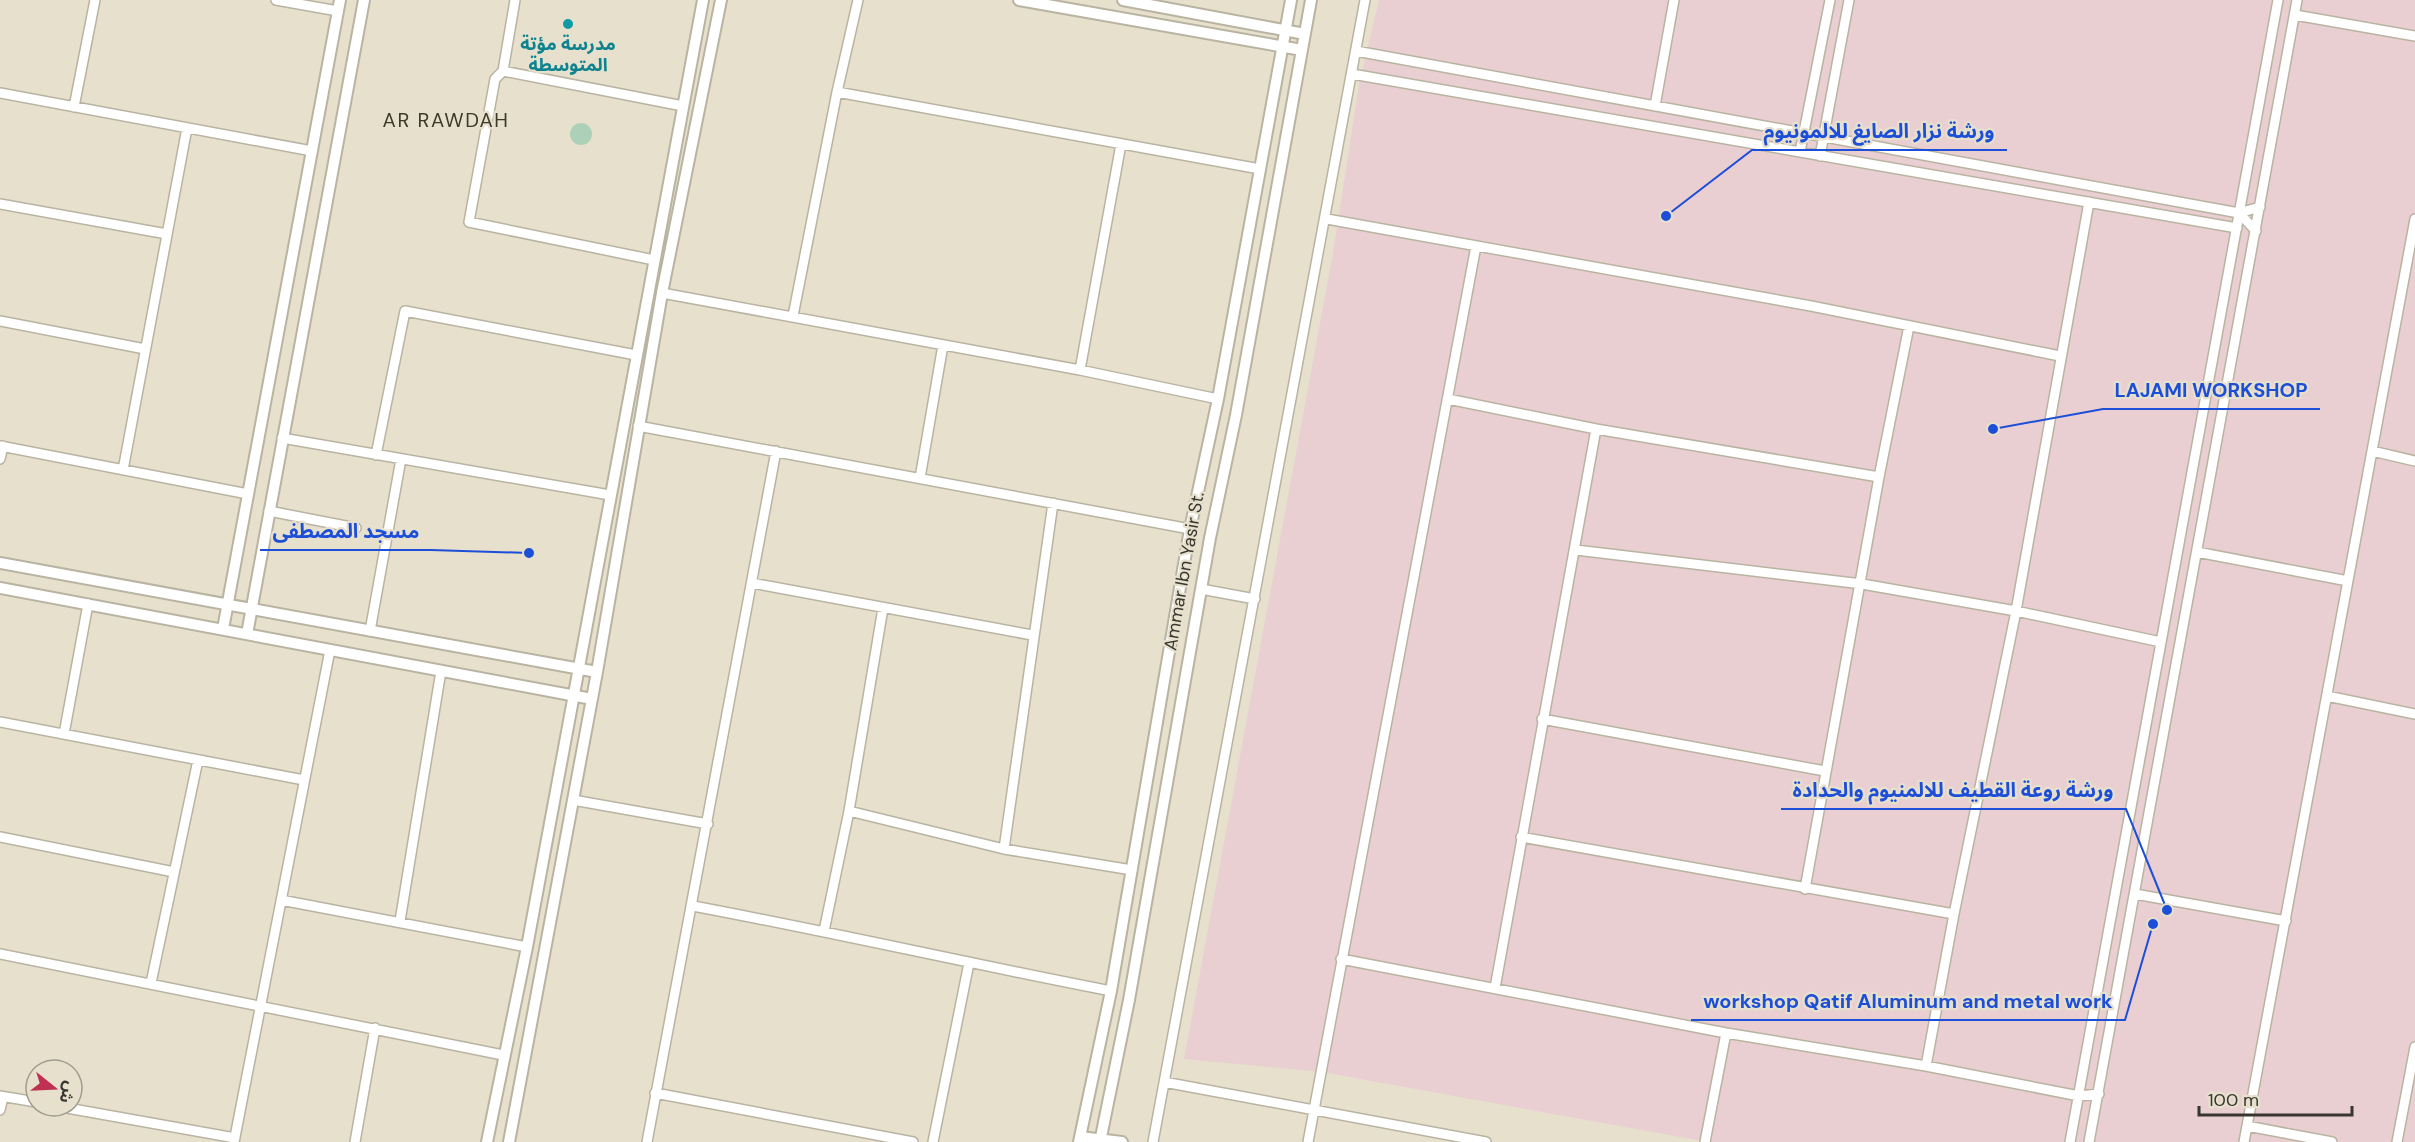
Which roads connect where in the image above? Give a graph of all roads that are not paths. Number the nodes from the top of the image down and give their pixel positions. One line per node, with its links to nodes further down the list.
1 (95, 0): 33 (street)
2 (276, 0): 19 (street)
3 (364, 0): 66 (street)
4 (515, 0): 27 (street)
5 (703, 0): 31 (street)
6 (721, 0): 53 (street)
7 (858, 0): 29 (street)
8 (1018, 0): 24 (street)
9 (1123, 0): 18 (street)
10 (1291, 0): 21 (street, Ammar Ibn Yasir St.)
11 (1311, 0): 22 (street, Ammar Ibn Yasir St.)
12 (1365, 0): 26 (street)
13 (1674, 0): 32 (street)
14 (1830, 0): 35 (street)
15 (1848, 0): 36 (street)
16 (2278, 0): 45 (street)
17 (2297, 0): 20 (street)
18 (1154, 3): 21 (street)
19 (339, 5): 38 (street)
20 (2295, 15): 23 (street); 44 (street)
21 (1286, 30): 22 (street); 24 (street, Ammar Ibn Yasir St.)
22 (1305, 34): 25 (street, Ammar Ibn Yasir St.)
23 (2415, 36)
24 (1283, 47): 25 (street); 41 (street, Ammar Ibn Yasir St.)
25 (1302, 50): 90 (street, Ammar Ibn Yasir St.)
26 (1356, 51): 28 (street); 32 (street)
27 (503, 71): 31 (street); 52 (street)
28 (1352, 74): 39 (street); 46 (street)
29 (837, 92): 37 (street); 54 (street)
30 (0, 93): 33 (street)
31 (683, 105): 52 (street)
32 (1655, 106): 35 (street)
33 (74, 107): 34 (street)
34 (187, 128): 38 (street); 50 (street)
35 (1804, 133): 36 (street); 39 (street)
36 (1823, 137): 40 (street); 45 (street)
37 (1121, 144): 41 (street); 61 (street)
38 (312, 151): 77 (street)
39 (1800, 152): 40 (street)
40 (1820, 156): 42 (street)
41 (1260, 169): 62 (street, Ammar Ibn Yasir St.)
42 (2089, 202): 48 (street); 60 (street)
43 (0, 204): 50 (street)
44 (2260, 207): 45 (street); 49 (street)
45 (2240, 213): 48 (street); 49 (street)
46 (1326, 219): 51 (street); 91 (street)
47 (2415, 219): 69 (street)
48 (2237, 228): 101 (street)
49 (2256, 231): 84 (street)
50 (167, 234): 58 (street)
51 (1476, 246): 56 (street); 63 (street)
52 (654, 260): 59 (street)
53 (662, 293): 54 (street); 64 (street)
54 (793, 316): 57 (street)
55 (0, 321): 58 (street)
56 (1909, 326): 60 (street); 75 (street)
57 (944, 345): 61 (street); 76 (street)
58 (146, 349): 74 (street)
59 (636, 355): 70 (street); 78 (street)
60 (2060, 356): 96 (street)
61 (1080, 370): 62 (street)
62 (1218, 399): 82 (street, Ammar Ibn Yasir St.)
63 (1448, 399): 65 (street); 134 (street)
64 (638, 426): 68 (street); 105 (street)
65 (1596, 429): 75 (street); 83 (street)
66 (282, 438): 70 (street); 80 (street)
67 (1, 446): 71 (street); 74 (street)
68 (776, 451): 76 (street); 87 (street)
69 (2372, 451): 73 (street); 86 (street)
70 (376, 455): 72 (street)
71 (0, 459)
72 (401, 459): 78 (street); 98 (street)
73 (2415, 460)
74 (123, 470): 77 (street)
75 (1879, 477): 88 (street)
76 (920, 478): 79 (street)
77 (248, 494): 93 (street)
78 (610, 495): 103 (street)
79 (1053, 503): 82 (street); 100 (street)
80 (269, 511): 81 (street); 95 (street)
81 (356, 528)
82 (1190, 529): 122 (street, Ammar Ibn Yasir St.)
83 (1576, 550): 88 (street); 110 (street)
84 (2197, 552): 86 (street); 125 (street)
85 (0, 563): 93 (street)
86 (2348, 581): 107 (street)
87 (752, 584): 94 (street); 118 (street)
88 (1862, 584): 96 (street); 114 (street)
89 (0, 588): 92 (street)
90 (1201, 589): 91 (street); 157 (street, Ammar Ibn Yasir St.)
91 (1255, 599): 145 (street)
92 (88, 604): 97 (street); 112 (street)
93 (228, 606): 95 (street); 97 (street)
94 (883, 608): 100 (street); 117 (street)
95 (251, 609): 98 (street); 99 (street)
96 (2016, 611): 101 (street); 128 (street)
97 (223, 629): 99 (street)
98 (370, 631): 103 (street)
99 (247, 634): 102 (street)
100 (1032, 635): 121 (street)
101 (2161, 642): 147 (street)
102 (330, 650): 104 (street); 115 (street)
103 (578, 669): 105 (street); 106 (street)
104 (441, 671): 106 (street); 129 (street)
105 (597, 672): 108 (street)
106 (573, 696): 108 (street); 132 (street)
107 (2327, 696): 109 (street); 130 (street)
108 (592, 699): 116 (street)
109 (2415, 714)
110 (1542, 719): 114 (street); 120 (street)
111 (0, 722): 112 (street)
112 (64, 734): 113 (street)
113 (198, 760): 115 (street); 123 (street)
114 (1825, 771): 124 (street)
115 (304, 780): 126 (street)
116 (573, 800): 118 (street); 160 (street)
117 (849, 811): 121 (street); 131 (street)
118 (708, 824): 127 (street)
119 (0, 837): 123 (street)
120 (1521, 837): 124 (street); 137 (street)
121 (1004, 849): 122 (street)
122 (1132, 870): 138 (street, Ammar Ibn Yasir St.)
123 (174, 872): 136 (street)
124 (1805, 889): 128 (street)
125 (2135, 894): 130 (street); 149 (street)
126 (281, 900): 129 (street); 139 (street)
127 (693, 906): 131 (street); 146 (street)
128 (1953, 914): 144 (street)
129 (400, 921): 132 (street)
130 (2286, 921): 154 (street)
131 (824, 931): 135 (street)
132 (528, 948): 143 (street)
133 (0, 954): 136 (street)
134 (1341, 959): 137 (street); 153 (street)
135 (969, 963): 138 (street); 163 (street)
136 (151, 983): 139 (street)
137 (1495, 988): 141 (street)
138 (1111, 990): 155 (street, Ammar Ibn Yasir St.)
139 (260, 1005): 140 (street); 156 (street)
140 (375, 1029): 143 (street); 158 (street)
141 (1726, 1033): 144 (street); 168 (street)
142 (2415, 1047): 173 (street)
143 (503, 1055): 159 (street)
144 (1926, 1066): 147 (street)
145 (1164, 1082): 153 (street); 165 (street)
146 (656, 1093): 161 (street); 162 (street)
147 (2083, 1095): 149 (street); 169 (street)
148 (1, 1096): 150 (street); 151 (street)
149 (2098, 1097): 170 (street)
150 (24, 1100)
151 (0, 1110)
152 (84, 1111): 156 (street)
153 (1314, 1112): 166 (street); 167 (street)
154 (2247, 1126): 171 (street); 172 (street)
155 (1079, 1139): 157 (street)
156 (235, 1140)
157 (1100, 1141): 164 (street)
158 (355, 1142)
159 (487, 1142)
160 (509, 1142)
161 (647, 1142)
162 (913, 1142)
163 (933, 1142)
164 (1122, 1142)
165 (1153, 1142)
166 (1308, 1142)
167 (1486, 1142)
168 (1705, 1142)
169 (2070, 1142)
170 (2089, 1142)
171 (2244, 1142)
172 (2332, 1142)
173 (2397, 1142)

